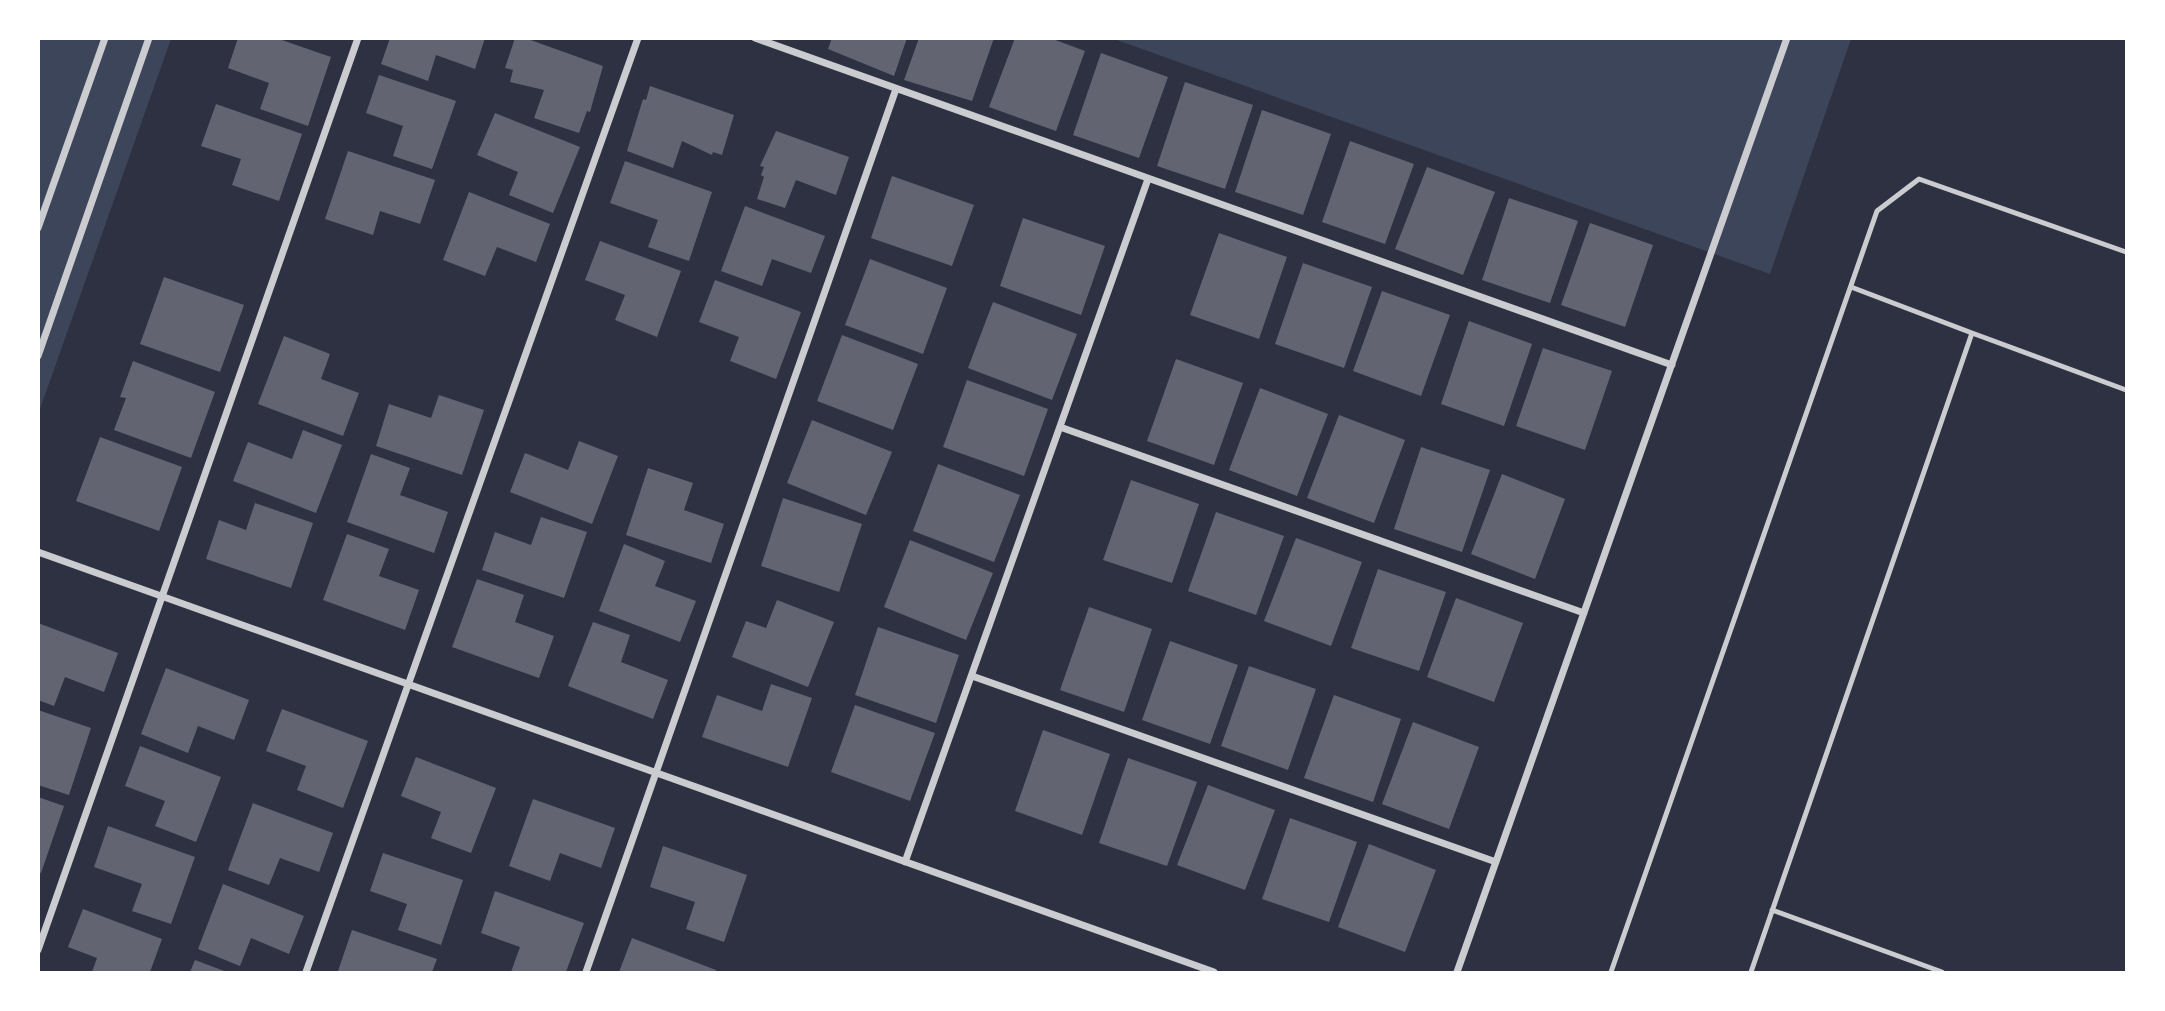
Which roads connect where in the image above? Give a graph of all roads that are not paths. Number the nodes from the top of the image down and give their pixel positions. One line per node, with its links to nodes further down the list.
1 (105, 38): 9 (street)
2 (149, 38): 13 (street)
3 (358, 38): 18 (street)
4 (638, 38): 21 (street)
5 (755, 38): 7 (street)
6 (1787, 38): 14 (street)
7 (896, 89): 8 (street); 22 (street)
8 (1148, 179): 14 (street); 16 (street)
9 (38, 228)
10 (2126, 253): 11 (lane)
11 (1851, 287): 12 (lane); 31 (lane)
12 (1972, 333): 15 (lane); 25 (lane)
13 (38, 356)
14 (1672, 365): 19 (street)
15 (2126, 390)
16 (1060, 427): 19 (street); 20 (street)
17 (38, 552): 18 (street)
18 (160, 596): 21 (street); 26 (street)
19 (1584, 613): 24 (street)
20 (971, 676): 23 (street); 24 (street)
21 (408, 685): 22 (street); 27 (street)
22 (657, 774): 23 (street); 28 (street)
23 (905, 862): 29 (street)
24 (1496, 862): 30 (street)
25 (1772, 910): 32 (lane); 33 (lane)
26 (38, 950)
27 (306, 972)
28 (586, 972)
29 (1214, 972)
30 (1457, 972)
31 (1611, 972)
32 (1751, 972)
33 (1942, 972)

